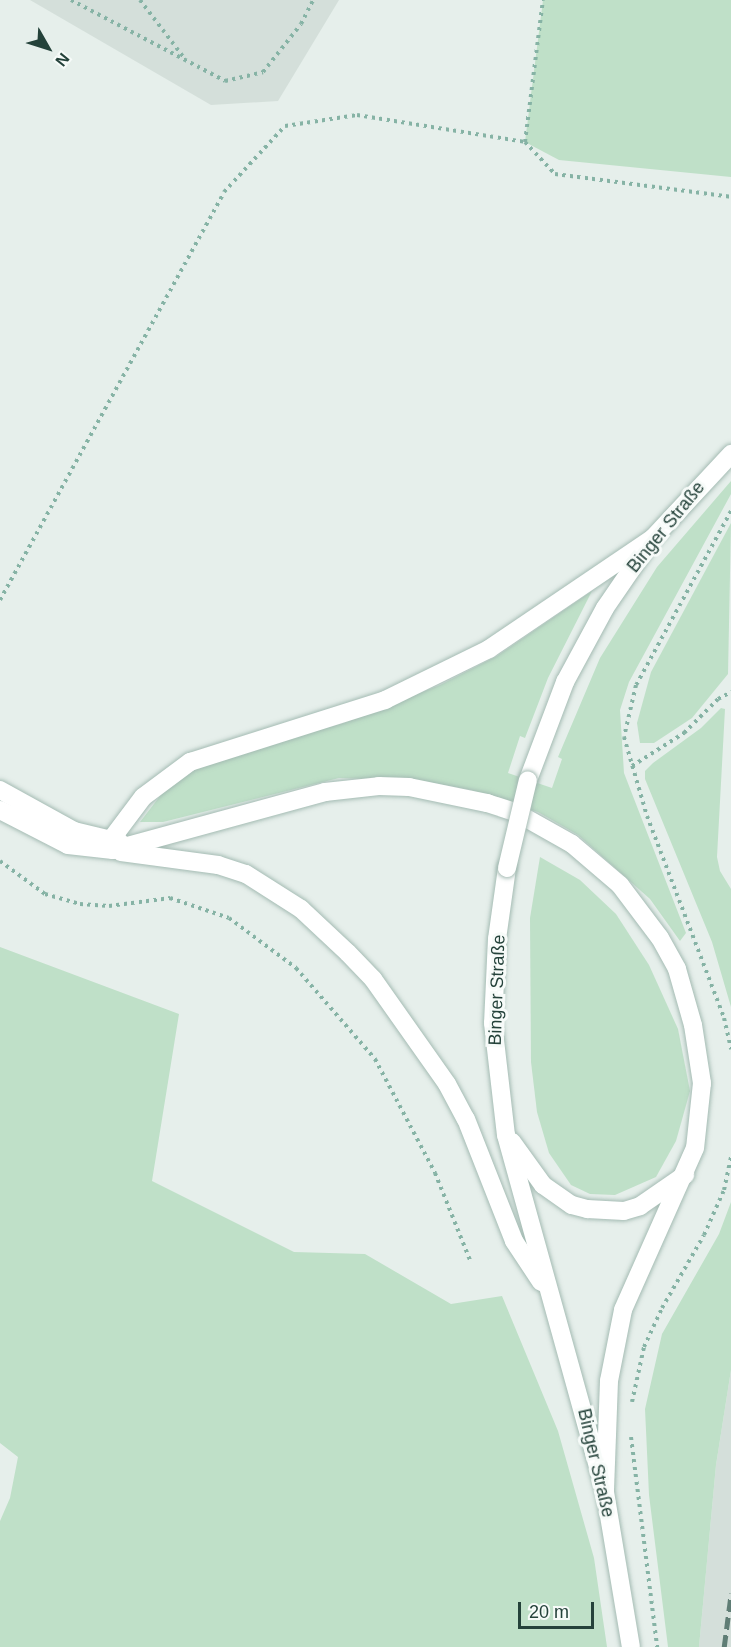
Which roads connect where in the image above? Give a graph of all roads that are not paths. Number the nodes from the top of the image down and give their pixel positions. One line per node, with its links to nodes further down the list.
1 (731, 454): 2 (main road, Binger Straße)
2 (653, 538): 5 (main road); 6 (main road, Binger Straße, bridge)
3 (0, 790): 5 (main road)
4 (0, 810): 5 (main road)
5 (111, 846): 7 (main road); 8 (main road)
6 (506, 1135): 7 (main road); 8 (main road, Binger Straße)
7 (685, 1175): 9 (main road)
8 (554, 1303): 9 (main road, Binger Straße)
9 (605, 1492): 10 (main road, Binger Straße)
10 (631, 1647)

